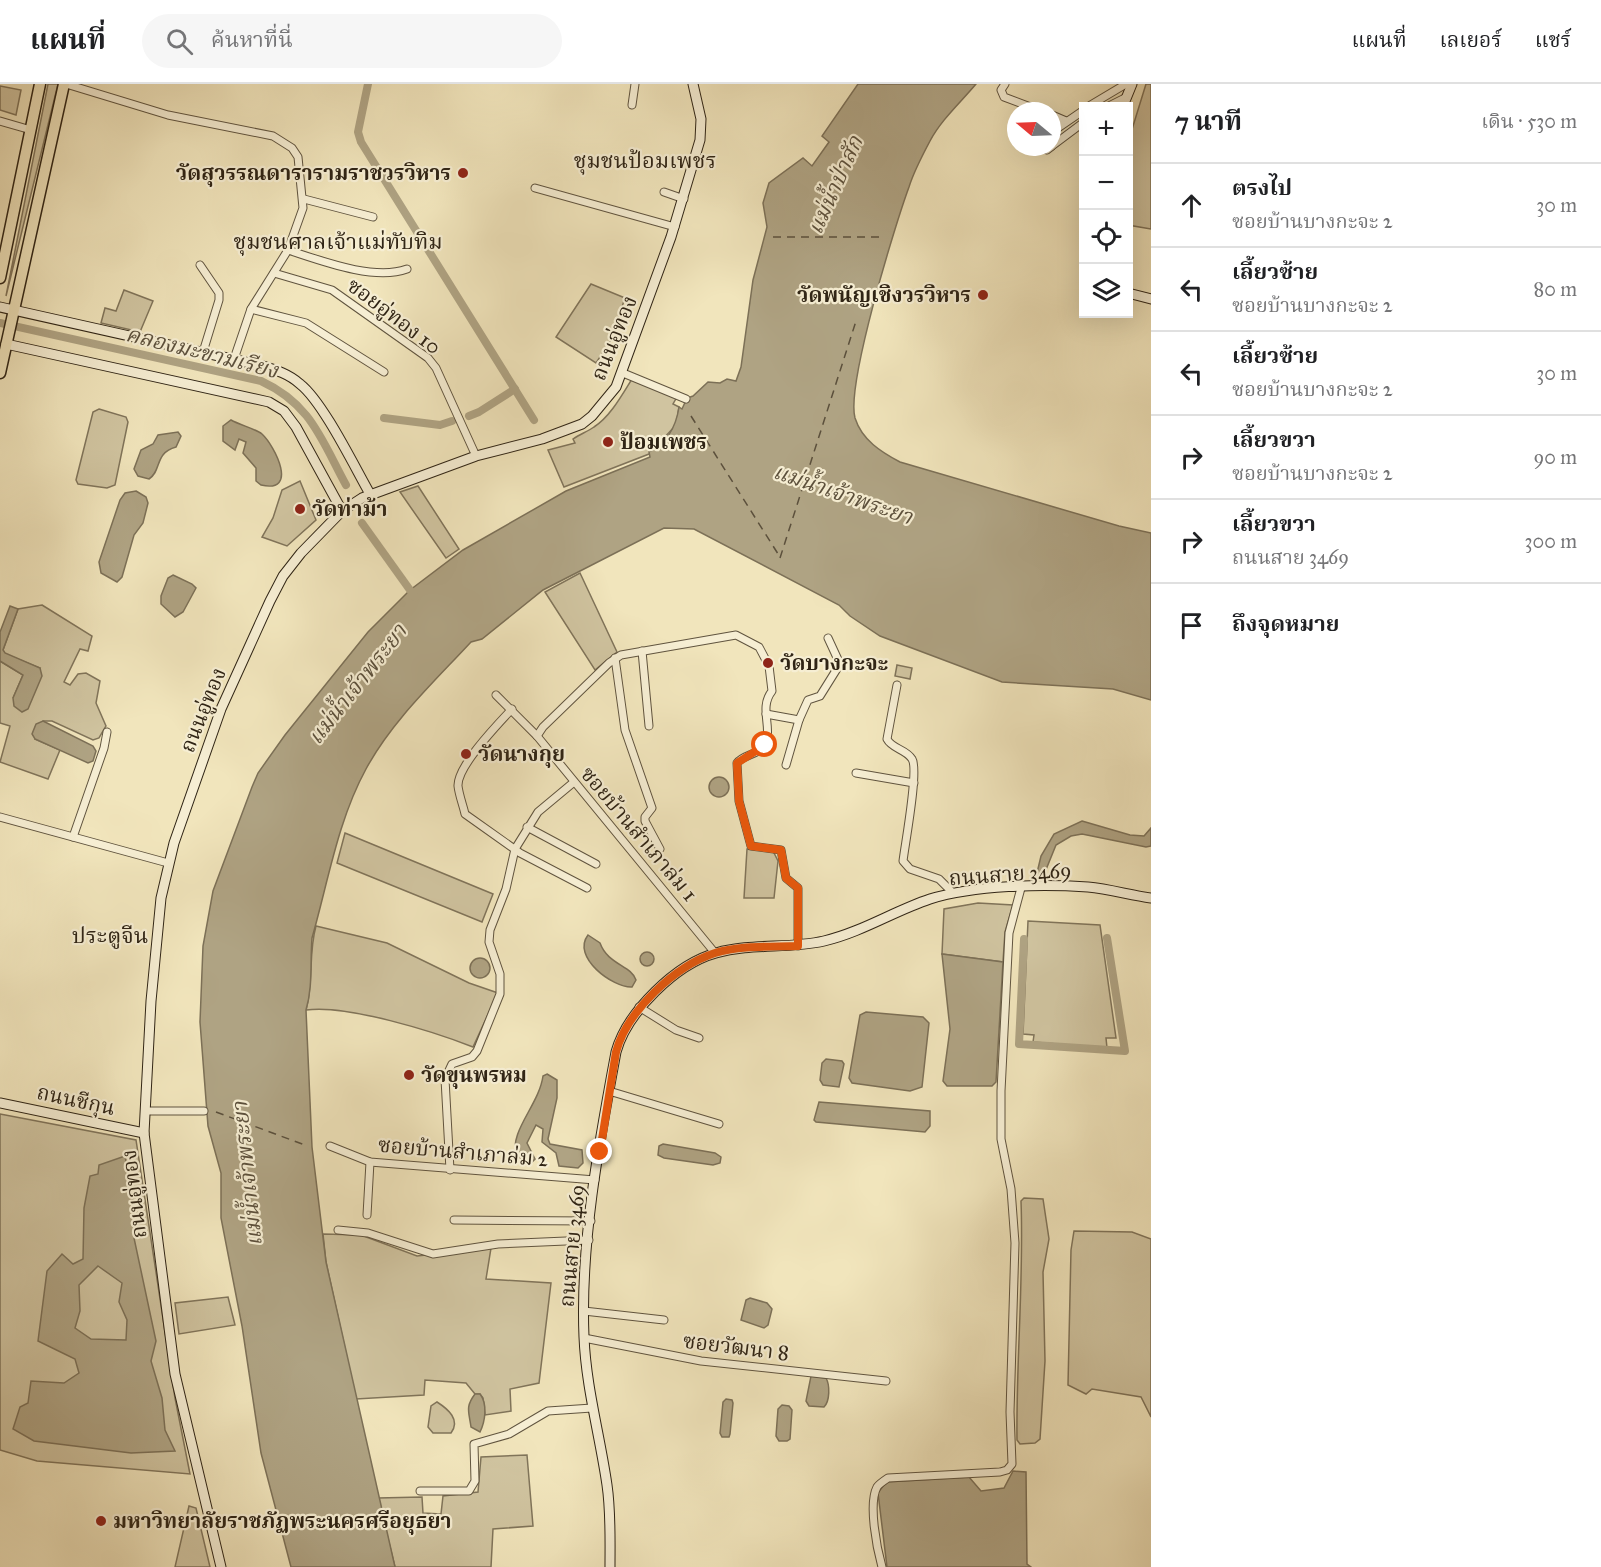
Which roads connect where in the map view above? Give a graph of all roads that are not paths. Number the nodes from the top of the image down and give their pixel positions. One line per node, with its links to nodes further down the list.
1 (40, 84): 18 (main road)
2 (65, 84): 22 (street); 35 (main road)
3 (635, 84): 11 (street)
4 (693, 84): 23 (street, ถนนอู่ทอง)
5 (1005, 84): 8 (street)
6 (1126, 84): 9 (street)
7 (1132, 84): 10 (street)
8 (1017, 102)
9 (1096, 102)
10 (1124, 102)
11 (632, 105)
12 (1079, 113): 15 (street)
13 (1061, 119): 15 (street)
14 (0, 121): 18 (street)
15 (1066, 121): 16 (street)
16 (1061, 125)
17 (1079, 125): 19 (street)
18 (31, 130): 30 (main road)
19 (1061, 139)
20 (534, 188): 25 (street)
21 (664, 192): 23 (street)
22 (304, 199): 24 (street); 26 (street)
23 (684, 199): 25 (street, ถนนอู่ทอง)
24 (373, 217)
25 (675, 227): 41 (street, ถนนอู่ทอง)
26 (288, 250): 28 (street); 29 (street)
27 (200, 265): 37 (street)
28 (407, 269)
29 (274, 273): 34 (street); 43 (street, ซอยอู่ทอง 10)
30 (0, 278)
31 (1133, 294): 32 (street)
32 (1151, 299)
33 (0, 308): 35 (street)
34 (251, 309): 38 (street); 39 (street)
35 (13, 314): 36 (main road); 37 (street)
36 (5, 336): 40 (main road); 45 (street)
37 (203, 352): 38 (street)
38 (234, 359): 44 (street)
39 (384, 372)
40 (0, 373)
41 (623, 373): 42 (street); 43 (street, ถนนอู่ทอง)
42 (686, 399)
43 (476, 456): 44 (street, ถนนอู่ทอง)
44 (370, 494): 45 (street, ถนนอู่ทอง)
45 (342, 511): 66 (street, ถนนอู่ทอง)
46 (828, 638): 53 (street)
47 (642, 651): 48 (street); 52 (street); 54 (street)
48 (615, 658): 56 (street); 65 (street)
49 (897, 685): 60 (street)
50 (496, 695): 51 (street, ซอยบ้านสำเภาล่ม 1)
51 (512, 710): 56 (street, ซอยบ้านสำเภาล่ม 1); 64 (street)
52 (766, 714): 53 (street); 72 (street)
53 (799, 720): 57 (street)
54 (649, 726)
55 (107, 732): 63 (street)
56 (537, 736): 59 (street, ซอยบ้านสำเภาล่ม 1)
57 (786, 765)
58 (856, 773): 60 (street)
59 (574, 782): 62 (street); 73 (street, ซอยบ้านสำเภาล่ม 1)
60 (914, 783): 70 (street)
61 (0, 817): 63 (street)
62 (527, 827): 64 (street); 67 (street)
63 (73, 837): 66 (street)
64 (515, 849): 68 (street); 84 (street)
65 (660, 849)
66 (168, 863): 78 (street, ถนนอู่ทอง)
67 (596, 864)
68 (587, 888)
69 (1021, 888): 70 (street, ถนนสาย 3469); 71 (street, ถนนสาย 3469); 99 (street)
70 (953, 893): 72 (street, ถนนสาย 3469)
71 (1151, 898)
72 (798, 946): 73 (street, ถนนสาย 3469)
73 (715, 953): 74 (street, ถนนสาย 3469)
74 (639, 1008): 75 (street); 76 (street, ถนนสาย 3469)
75 (699, 1038)
76 (609, 1091): 80 (street); 85 (street, ถนนสาย 3469)
77 (0, 1103): 81 (street, ถนนชีกุน)
78 (145, 1111): 79 (street); 81 (street, ถนนอู่ทอง)
79 (204, 1111)
80 (719, 1124)
81 (144, 1133): 97 (street, ถนนอู่ทอง)
82 (330, 1146): 83 (street, ซอยบ้านสำเภาล่ม 2)
83 (370, 1162): 84 (street, ซอยบ้านสำเภาล่ม 2); 86 (street)
84 (450, 1170): 85 (street, ซอยบ้านสำเภาล่ม 2)
85 (595, 1180): 88 (street, ถนนสาย 3469)
86 (367, 1215)
87 (454, 1220): 88 (street)
88 (591, 1221): 90 (street, ถนนสาย 3469)
89 (338, 1230): 90 (street)
90 (589, 1240): 91 (street, ถนนสาย 3469)
91 (584, 1311): 92 (street); 93 (street, ถนนสาย 3469)
92 (664, 1320)
93 (584, 1338): 94 (street, ซอยวัฒนา 8); 95 (street, ถนนสาย 3469)
94 (886, 1381)
95 (592, 1408): 96 (street); 98 (street, ถนนสาย 3469)
96 (420, 1491)
97 (221, 1567)
98 (610, 1567)
99 (882, 1567)

